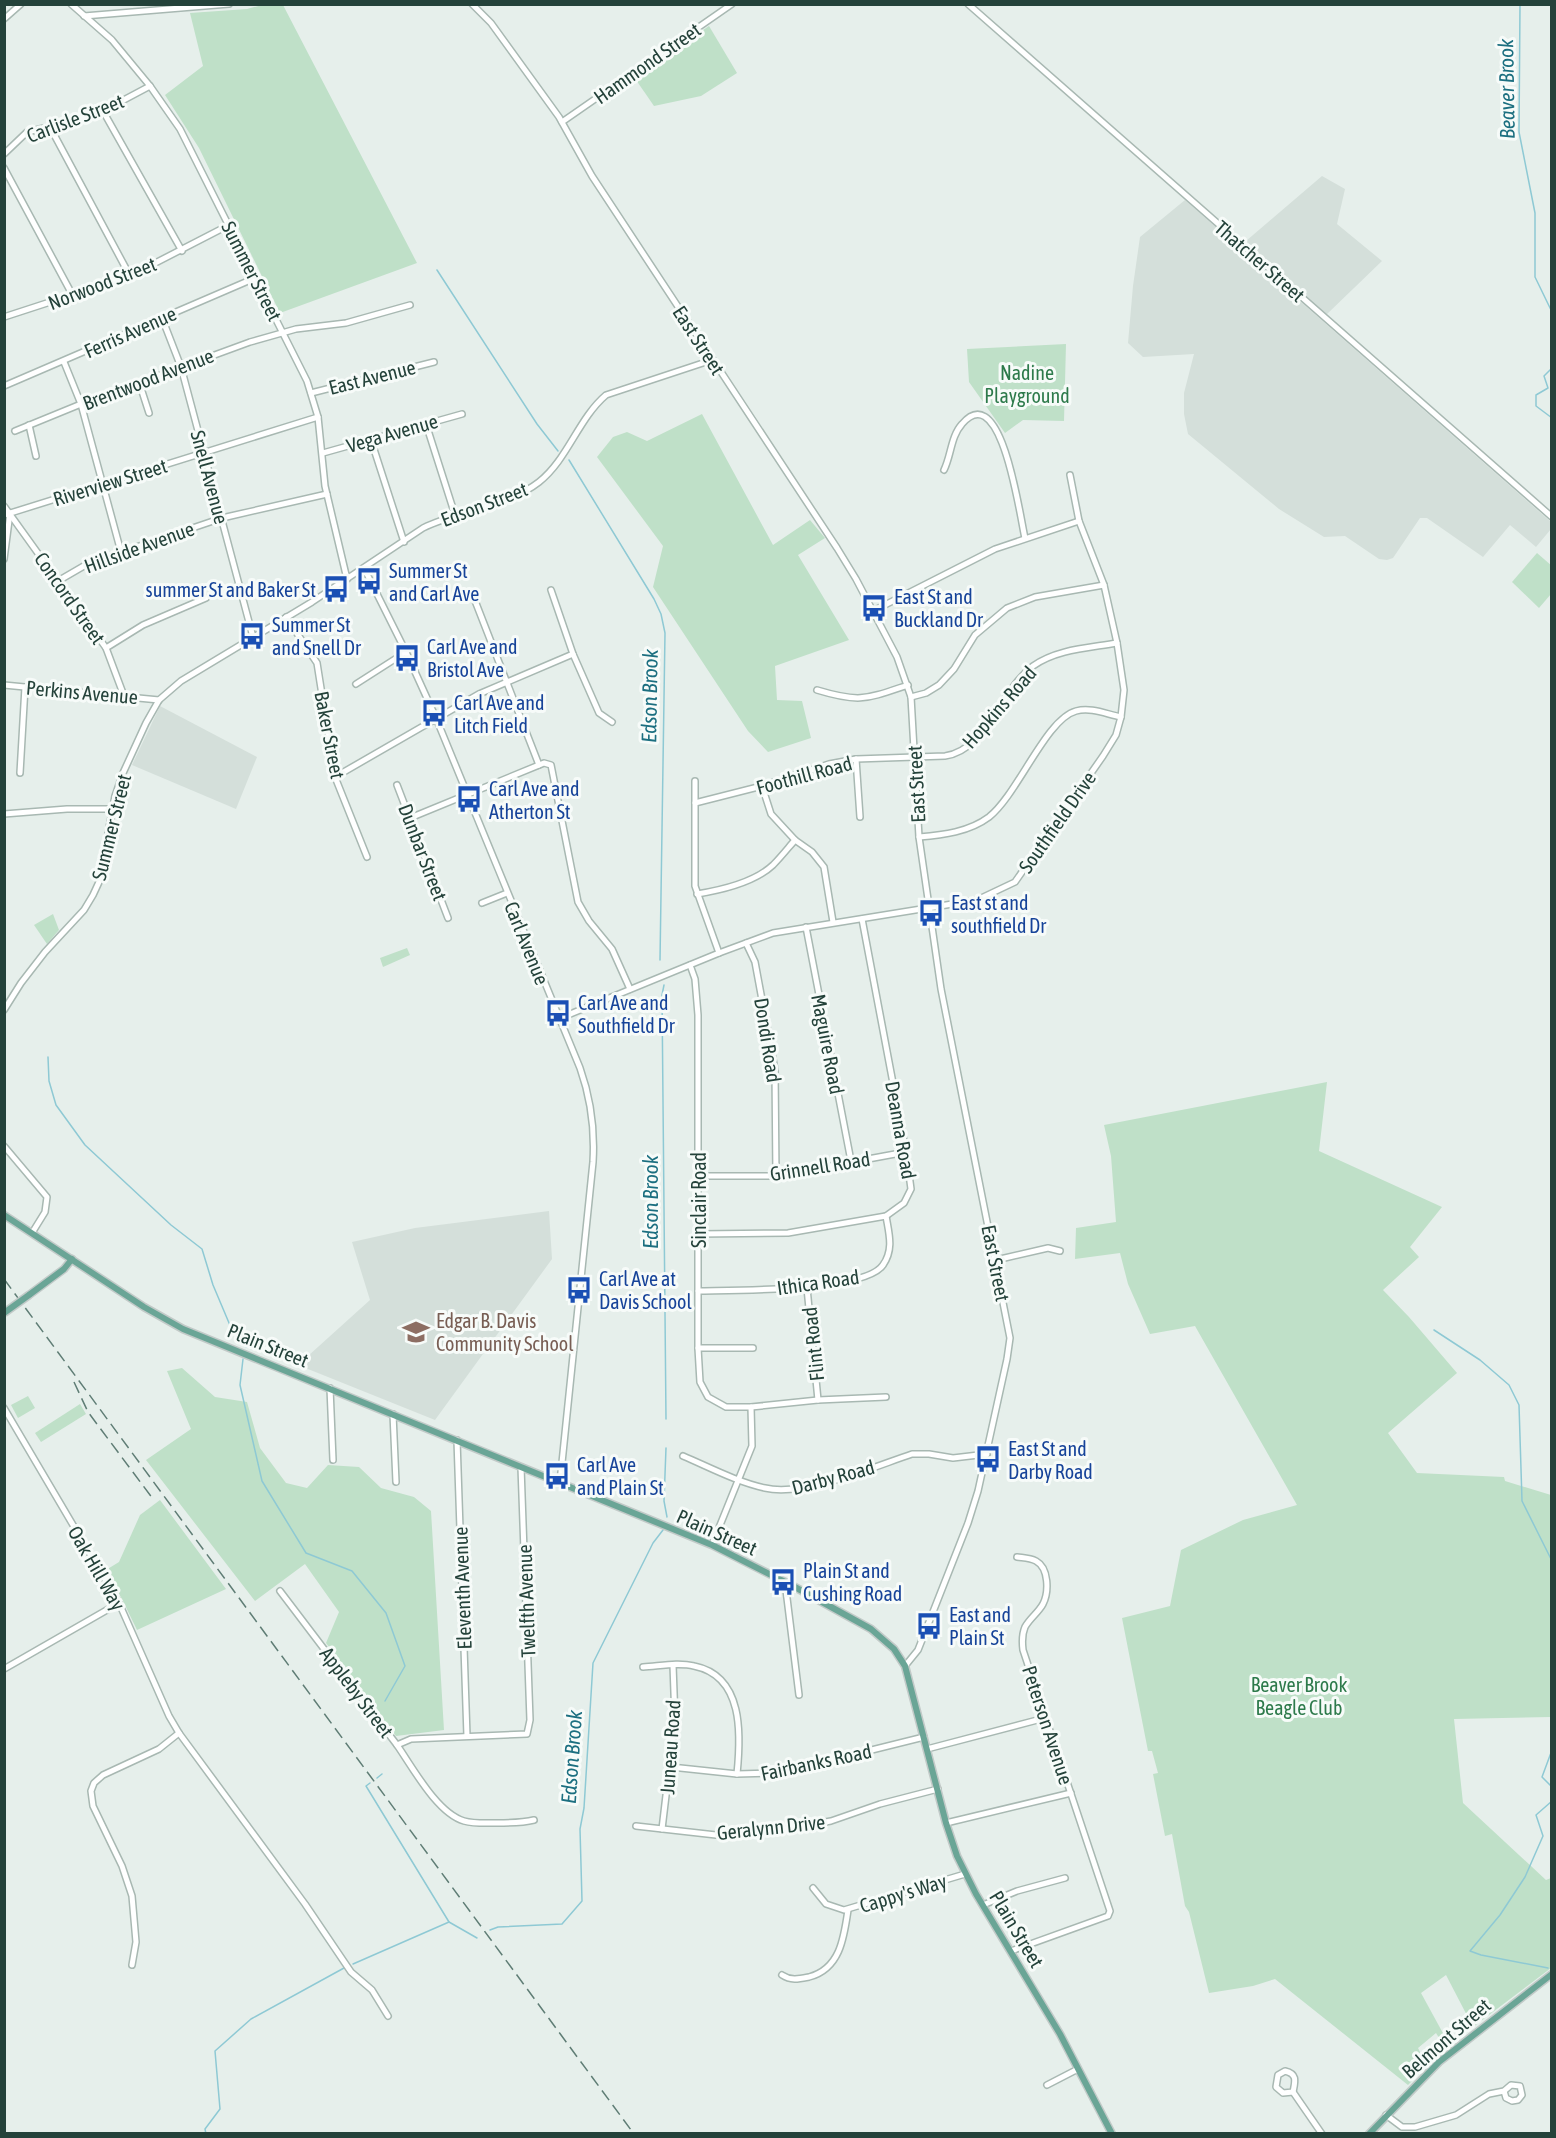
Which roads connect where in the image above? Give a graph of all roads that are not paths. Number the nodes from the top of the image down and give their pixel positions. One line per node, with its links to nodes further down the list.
1 (21, 4): 8 (street)
2 (71, 4): 7 (street, Summer Street)
3 (229, 4): 7 (street)
4 (472, 4): 11 (street, East Street)
5 (732, 4): 11 (street, Hammond Street)
6 (968, 4): 49 (street, Thatcher Street)
7 (84, 16): 9 (street, Summer Street)
8 (4, 19)
9 (150, 86): 10 (street, Carlisle Street); 15 (street, Summer Street)
10 (103, 111): 12 (street, Carlisle Street); 16 (street)
11 (562, 122): 24 (street, East Street)
12 (50, 127): 13 (street, Carlisle Street); 17 (street)
13 (4, 154)
14 (4, 168): 19 (street)
15 (229, 225): 16 (street, Norwood Street); 18 (street, Summer Street)
16 (182, 251): 17 (street, Norwood Street)
17 (130, 276): 19 (street, Norwood Street)
18 (255, 278): 22 (street, Ferris Avenue); 23 (street, Summer Street)
19 (73, 296): 21 (street, Norwood Street)
20 (410, 305): 23 (street, Brentwood Avenue)
21 (4, 317)
22 (162, 318): 25 (street, Ferris Avenue); 27 (street, Snell Avenue)
23 (283, 332): 27 (street, Brentwood Avenue); 30 (street, Summer Street)
24 (712, 360): 48 (street, Edson Street); 63 (street, East Street)
25 (64, 362): 29 (street, Ferris Avenue); 31 (street)
26 (434, 362): 30 (street, East Avenue)
27 (181, 367): 28 (street, Brentwood Avenue); 40 (street, Snell Avenue)
28 (140, 382): 31 (street, Brentwood Avenue); 32 (street)
29 (4, 386)
30 (311, 393): 34 (street, Summer Street)
31 (81, 404): 36 (street, Brentwood Avenue); 44 (street)
32 (149, 413)
33 (462, 414): 35 (street, Vega Avenue)
34 (318, 417): 39 (street, Summer Street); 40 (street, Riverview Street)
35 (426, 424): 38 (street, Vega Avenue); 48 (street)
36 (29, 425): 37 (street, Brentwood Avenue); 41 (street)
37 (15, 431)
38 (370, 440): 39 (street, Vega Avenue); 53 (street)
39 (323, 453): 45 (street, Summer Street)
40 (204, 454): 44 (street, Riverview Street); 50 (street, Snell Avenue)
41 (36, 456)
42 (944, 471): 52 (street)
43 (1070, 474): 51 (street, Southfield Drive)
44 (102, 484): 47 (street, Riverview Street); 54 (street)
45 (327, 494): 50 (street, Hillside Avenue); 57 (street, Summer Street)
46 (4, 506): 47 (street, Concord Street)
47 (7, 514): 55 (street); 58 (street, Concord Street)
48 (455, 515): 53 (street, Edson Street)
49 (1551, 517)
50 (222, 518): 54 (street, Hillside Avenue); 65 (street, Snell Avenue)
51 (1079, 521): 52 (street); 59 (street, Southfield Drive)
52 (1025, 538): 63 (street)
53 (404, 542): 56 (street, Edson Street)
54 (121, 552): 58 (street, Hillside Avenue)
55 (4, 559)
56 (364, 568): 57 (street, Summer Street); 68 (street, Carl Avenue)
57 (347, 579): 64 (street, Summer Street)
58 (58, 581): 67 (street, Concord Street)
59 (1104, 585): 66 (street, Southfield Drive); 77 (street)
60 (551, 590): 69 (street)
61 (472, 593): 70 (street)
62 (206, 598): 67 (street)
63 (873, 611): 73 (street, East Street)
64 (286, 617): 65 (street, Summer Street); 86 (street, Baker Street)
65 (253, 637): 78 (street, Summer Street)
66 (1117, 643): 79 (street, Southfield Drive); 82 (street, Hopkins Road)
67 (106, 648): 76 (street, Concord Street)
68 (406, 652): 71 (street); 80 (street, Carl Avenue)
69 (573, 654): 70 (street); 81 (street)
70 (506, 681): 80 (street); 84 (street)
71 (356, 684)
72 (4, 685): 74 (street, Perkins Avenue)
73 (908, 685): 75 (street); 77 (street, East Street)
74 (25, 687): 76 (street, Perkins Avenue); 85 (street)
75 (818, 690)
76 (124, 696): 78 (street, Perkins Avenue)
77 (911, 697): 82 (street, East Street)
78 (159, 700): 92 (street, Summer Street)
79 (1121, 717): 96 (street); 102 (street, Southfield Drive)
80 (436, 718): 86 (street); 90 (street, Carl Avenue)
81 (612, 722)
82 (914, 757): 83 (street, Foothill Road); 96 (street, East Street)
83 (856, 759): 89 (street, Foothill Road); 94 (street)
84 (539, 765): 90 (street); 110 (street)
85 (20, 773)
86 (335, 777): 98 (street, Baker Street)
87 (695, 781): 91 (street)
88 (397, 785): 95 (street, Dunbar Street)
89 (762, 786): 91 (street, Foothill Road); 97 (street)
90 (467, 794): 95 (street); 99 (street, Carl Avenue)
91 (695, 803): 100 (street)
92 (113, 809): 93 (street); 111 (street, Summer Street)
93 (4, 814)
94 (860, 816)
95 (410, 818): 103 (street, Dunbar Street)
96 (919, 837): 102 (street, East Street)
97 (795, 840): 100 (street); 105 (street)
98 (367, 857)
99 (507, 893): 101 (street); 112 (street, Carl Avenue)
100 (697, 894): 108 (street)
101 (482, 903)
102 (928, 909): 104 (street, Southfield Drive); 124 (street, East Street)
103 (448, 918)
104 (862, 919): 105 (street, Southfield Drive); 114 (street, Deanna Road)
105 (834, 922): 106 (street, Southfield Drive)
106 (806, 927): 107 (street, Southfield Drive); 115 (street, Maguire Road)
107 (746, 943): 108 (street, Southfield Drive); 117 (street, Dondi Road)
108 (719, 952): 109 (street, Southfield Drive)
109 (690, 964): 110 (street, Southfield Drive); 116 (street, Sinclair Road)
110 (630, 989): 112 (street, Southfield Drive)
111 (4, 1010)
112 (558, 1019): 143 (street, Carl Avenue)
113 (4, 1146): 120 (street)
114 (906, 1152): 115 (street, Grinnell Road); 119 (street, Deanna Road)
115 (850, 1161): 117 (street, Grinnell Road)
116 (698, 1176): 117 (street, Grinnell Road); 121 (street, Sinclair Road)
117 (776, 1176)
118 (4, 1215): 120 (main road, Plain Street)
119 (886, 1216): 121 (street); 125 (street, Ithica Road)
120 (32, 1233): 123 (main road, Plain Street)
121 (699, 1234): 126 (street, Sinclair Road)
122 (1060, 1251): 124 (street)
123 (72, 1259): 127 (main road, bridge); 130 (main road, Plain Street)
124 (996, 1260): 137 (street, East Street)
125 (807, 1288): 126 (street, Ithica Road); 132 (street, Flint Road)
126 (698, 1291): 128 (street, Sinclair Road)
127 (4, 1313)
128 (698, 1348): 129 (street); 134 (street, Sinclair Road)
129 (753, 1348)
130 (330, 1388): 135 (main road, Plain Street); 139 (street)
131 (886, 1397): 132 (street, Sinclair Road)
132 (818, 1400): 134 (street, Sinclair Road)
133 (4, 1407): 148 (street, Oak Hill Way)
134 (751, 1407): 141 (street)
135 (393, 1414): 136 (main road, Plain Street); 142 (street)
136 (457, 1440): 140 (main road, Plain Street); 157 (street, Eleventh Avenue)
137 (987, 1454): 141 (street, Darby Road); 151 (street, East Street)
138 (683, 1456): 141 (street, Darby Road)
139 (333, 1460)
140 (521, 1467): 143 (main road, Plain Street); 156 (street, Twelfth Avenue)
141 (739, 1479): 144 (street)
142 (396, 1482)
143 (560, 1482): 144 (main road, Plain Street)
144 (712, 1545): 146 (main road, Plain Street)
145 (1017, 1557): 154 (street, Peterson Avenue)
146 (785, 1582): 151 (main road, Plain Street); 153 (street)
147 (280, 1591): 159 (street, Appleby Street)
148 (118, 1604): 152 (street); 155 (street, Oak Hill Way)
149 (673, 1665): 150 (street); 161 (street, Juneau Road); 162 (street)
150 (643, 1666)
151 (905, 1666): 158 (main road, Plain Street)
152 (4, 1669)
153 (799, 1695)
154 (1045, 1718): 160 (street); 164 (street, Peterson Avenue)
155 (179, 1733): 175 (street); 178 (street, Oak Hill Way)
156 (527, 1734): 157 (street, Appleby Street)
157 (467, 1736): 159 (street, Appleby Street)
158 (924, 1737): 160 (main road, Plain Street); 162 (street, Fairbanks Road)
159 (397, 1745): 165 (street)
160 (927, 1749): 163 (main road, Plain Street)
161 (671, 1767): 162 (street, Fairbanks Road); 168 (street, Juneau Road)
162 (737, 1774)
163 (938, 1789): 166 (main road, Plain Street); 168 (street, Geralynn Drive)
164 (1071, 1793): 166 (street); 174 (street, Peterson Avenue)
165 (534, 1820)
166 (946, 1823): 169 (main road, Plain Street)
167 (636, 1826): 168 (street, Geralynn Drive)
168 (662, 1829)
169 (966, 1874): 172 (main road, Plain Street); 173 (street, Cappy's Way)
170 (1065, 1878): 172 (street)
171 (813, 1888): 173 (street, Cappy's Way)
172 (983, 1905): 174 (main road, Plain Street)
173 (848, 1910): 177 (street)
174 (1011, 1951): 179 (main road, Plain Street)
175 (132, 1965)
176 (1551, 1974): 183 (main road, Belmont Street)
177 (782, 1975)
178 (388, 2016)
179 (1078, 2069): 180 (street); 184 (main road, Plain Street)
180 (1047, 2085)
181 (1504, 2091): 183 (street)
182 (1293, 2092): 182 (street); 185 (street)
183 (1386, 2115): 186 (main road, Belmont Street)
184 (1112, 2133)
185 (1322, 2133)
186 (1369, 2133)

